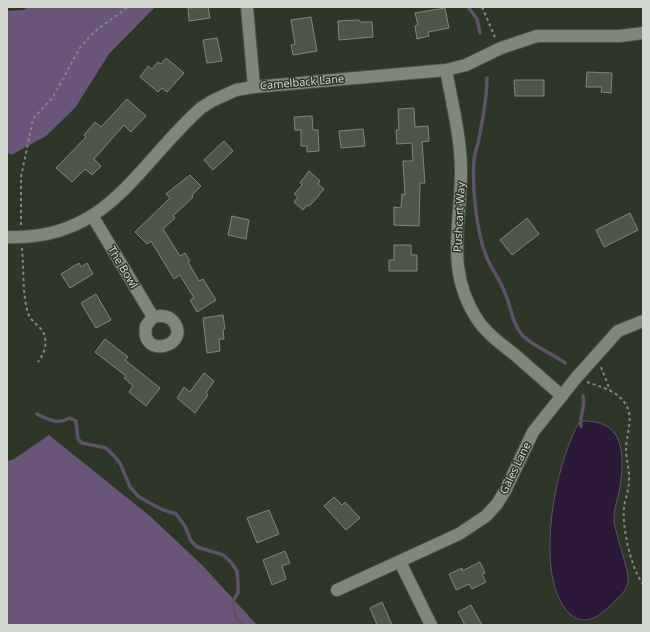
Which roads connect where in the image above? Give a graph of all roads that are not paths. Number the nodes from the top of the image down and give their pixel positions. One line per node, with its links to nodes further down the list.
1 (247, 7): 4 (street)
2 (643, 33): 3 (street, Camelback Lane)
3 (446, 70): 4 (street, Camelback Lane); 9 (street, Pushcart Way)
4 (254, 87): 5 (street, Camelback Lane)
5 (93, 217): 6 (street, Camelback Lane); 7 (street, The Bowl)
6 (7, 237)
7 (153, 317)
8 (643, 321): 9 (street, Gales Lane)
9 (562, 396): 10 (street, Gales Lane)
10 (400, 562): 11 (street, Gales Lane); 12 (street)
11 (337, 590)
12 (431, 625)

